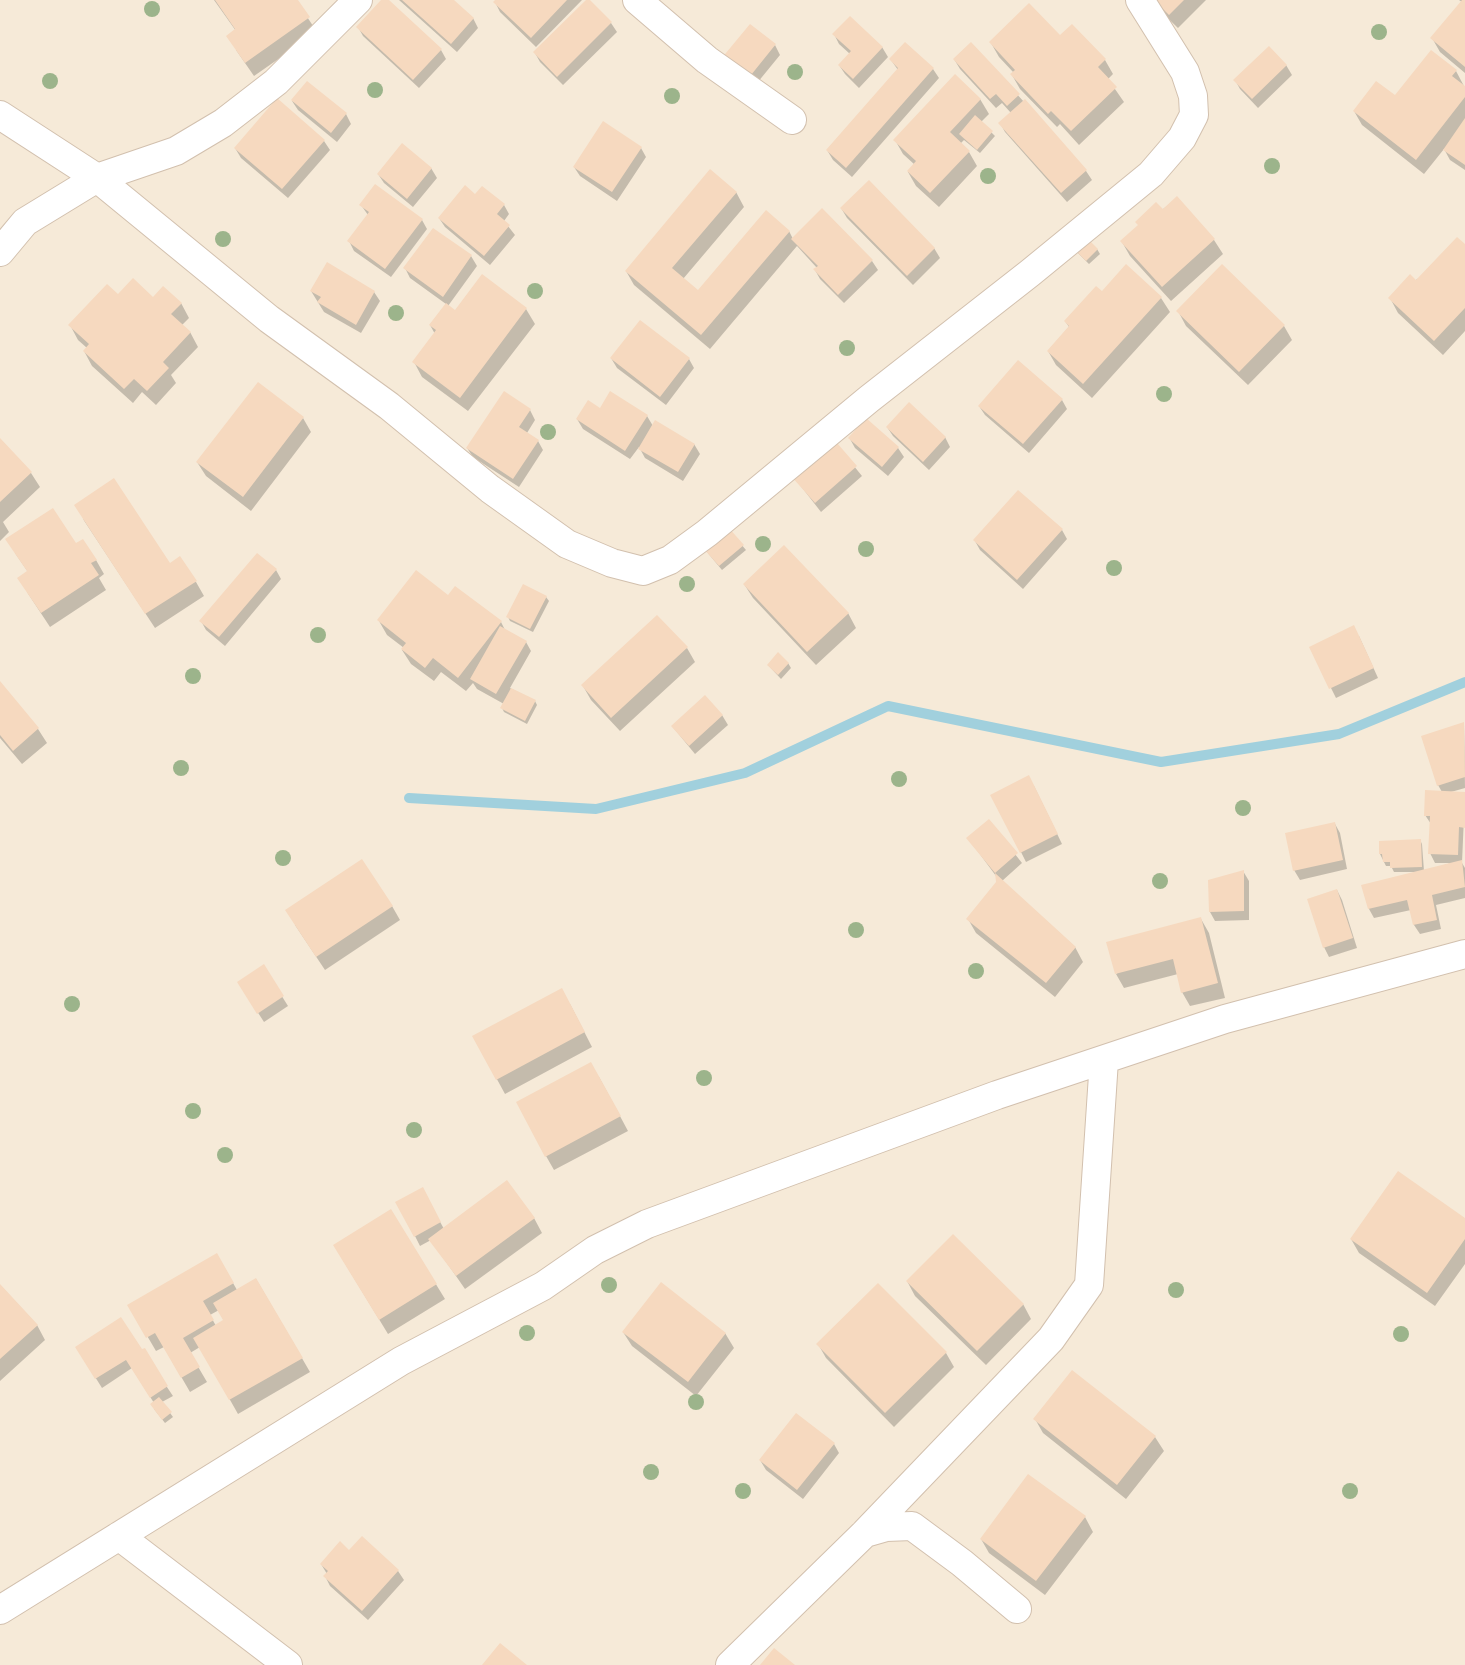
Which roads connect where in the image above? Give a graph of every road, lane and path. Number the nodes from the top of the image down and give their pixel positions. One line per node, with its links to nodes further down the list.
1 (358, 0): 6 (street)
2 (637, 0): 5 (street)
3 (1140, 0): 6 (street)
4 (0, 115): 6 (street)
5 (792, 120)
6 (97, 178): 7 (street)
7 (0, 252)
8 (1465, 954): 9 (street)
9 (1104, 1060): 10 (street); 11 (street)
10 (865, 1533): 12 (street); 15 (street)
11 (118, 1536): 13 (street); 14 (street)
12 (1017, 1609)
13 (0, 1610)
14 (288, 1665)
15 (730, 1665)

